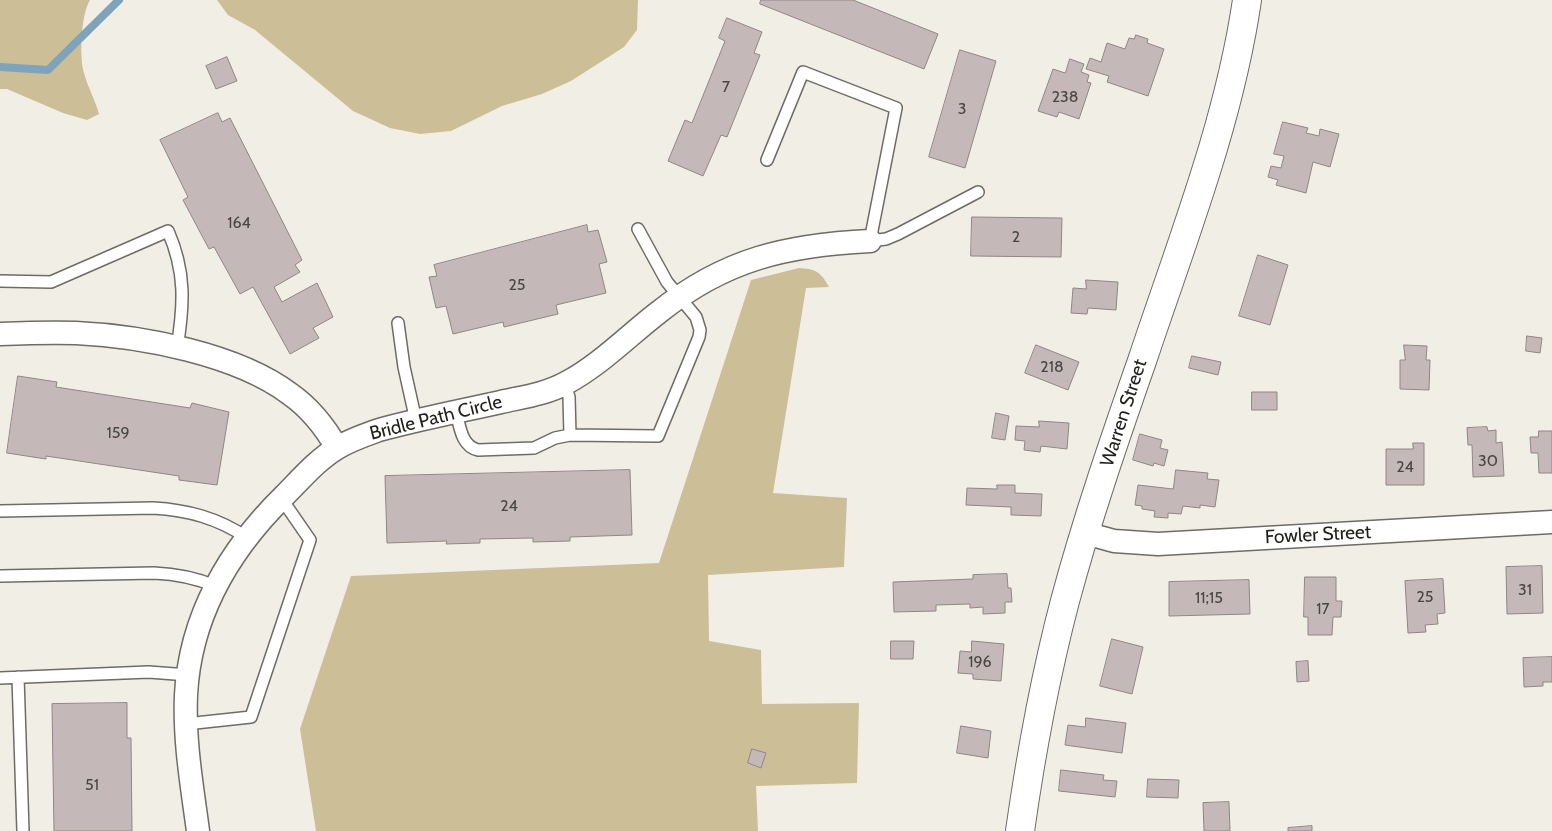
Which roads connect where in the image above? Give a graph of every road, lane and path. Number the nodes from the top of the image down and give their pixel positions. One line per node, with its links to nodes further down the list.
1 (1247, 0): 19 (main road, Warren Street)
2 (767, 160): 5 (lane)
3 (978, 192): 5 (lane)
4 (638, 229): 7 (lane)
5 (870, 241): 7 (street, Bridle Path Circle)
6 (0, 281): 10 (lane)
7 (678, 297): 11 (street, Bridle Path Circle); 14 (lane)
8 (398, 323): 13 (lane)
9 (0, 334): 10 (street)
10 (177, 348): 15 (street)
11 (565, 384): 12 (street, Bridle Path Circle); 14 (lane)
12 (456, 412): 13 (street, Bridle Path Circle); 14 (lane)
13 (416, 421): 15 (street, Bridle Path Circle)
14 (570, 435)
15 (338, 448): 16 (street, Bridle Path Circle)
16 (281, 498): 20 (street, Bridle Path Circle); 26 (lane)
17 (0, 512): 20 (lane)
18 (1552, 522): 19 (street, Fowler Street)
19 (1085, 534): 29 (main road, Warren Street)
20 (246, 536): 22 (street, Bridle Path Circle)
21 (0, 576): 22 (lane)
22 (215, 586): 23 (street, Bridle Path Circle)
23 (188, 675): 24 (lane); 26 (street, Bridle Path Circle)
24 (18, 677): 25 (lane); 27 (lane)
25 (0, 678)
26 (186, 724): 28 (street, Bridle Path Circle)
27 (23, 831)
28 (198, 831)
29 (1020, 831)

